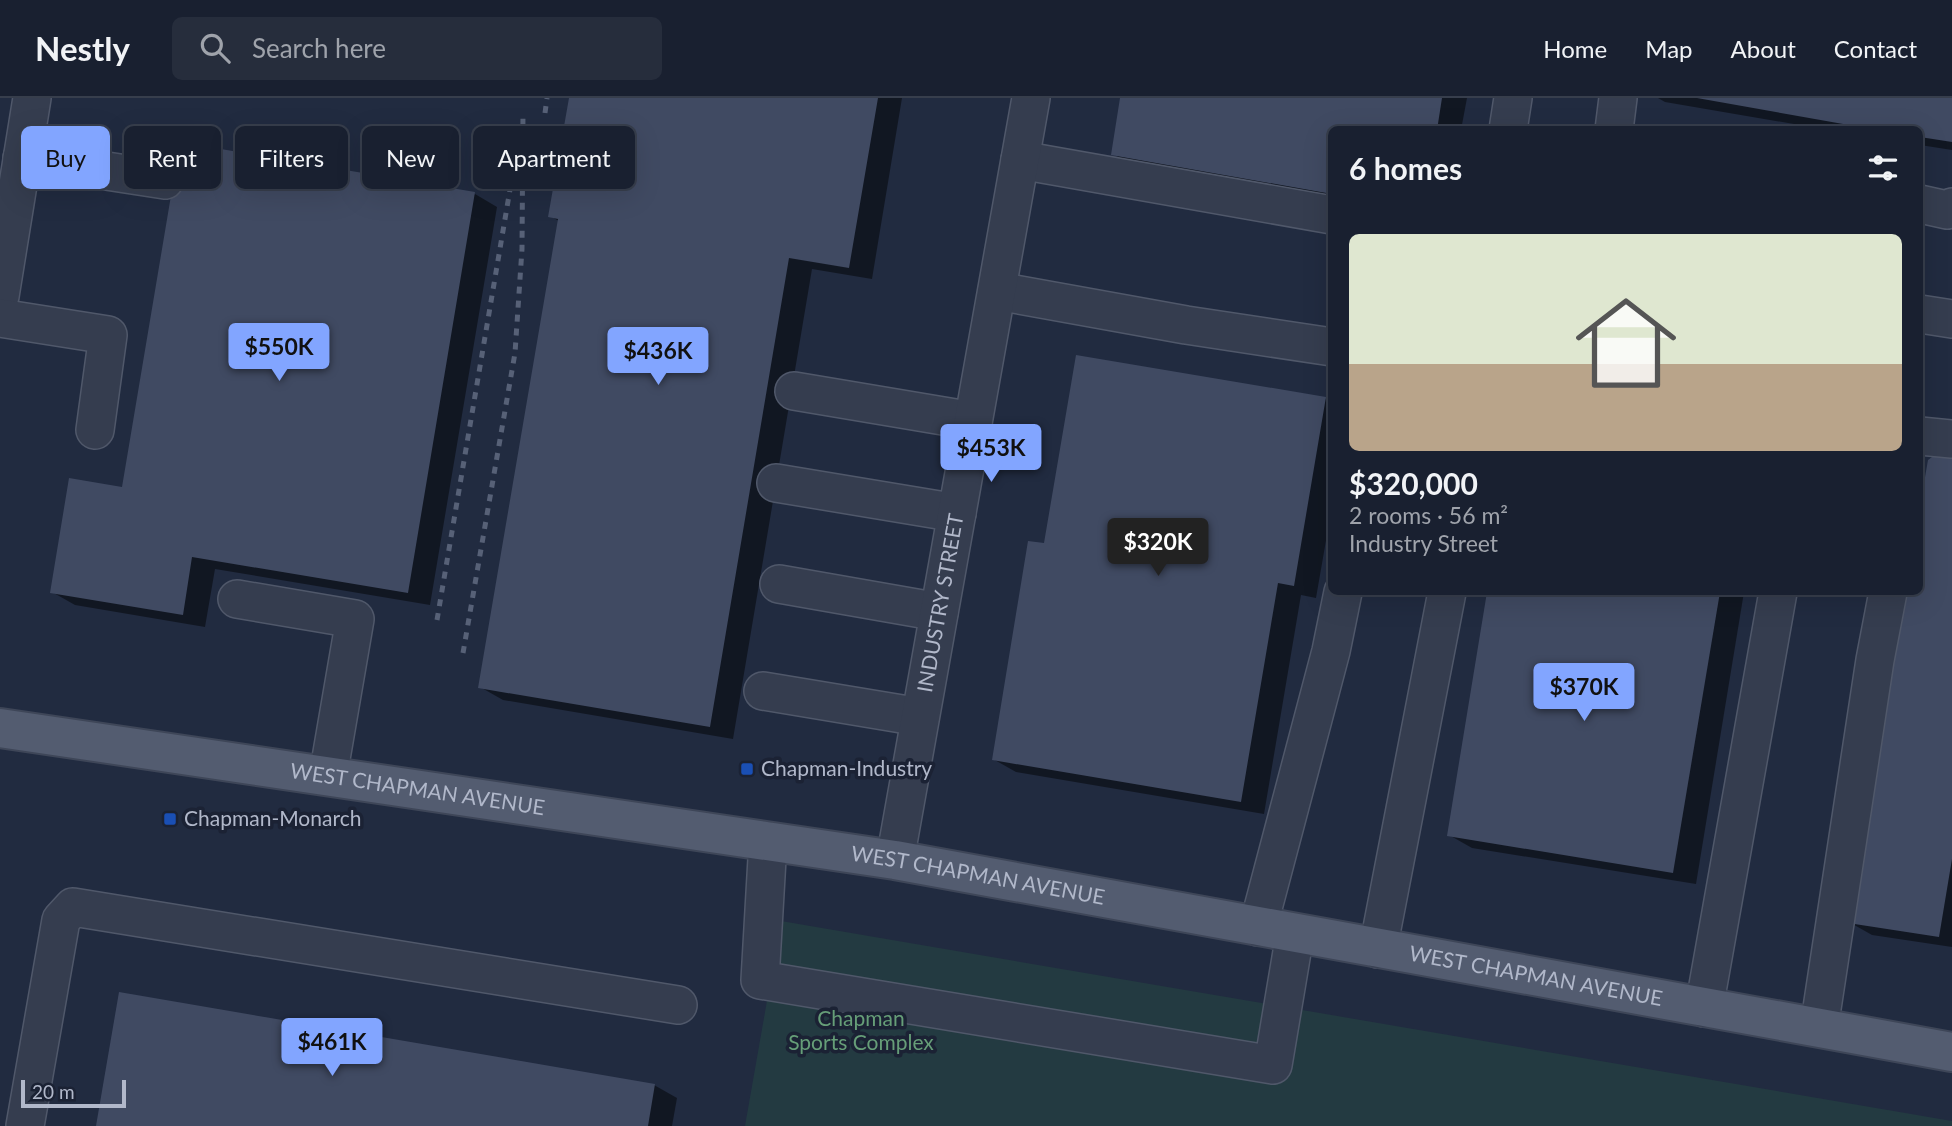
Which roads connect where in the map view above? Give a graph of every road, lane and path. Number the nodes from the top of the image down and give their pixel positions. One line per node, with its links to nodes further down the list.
1 (32, 98): 5 (street)
2 (1031, 98): 8 (street, INDUSTRY STREET)
3 (1513, 98): 6 (street)
4 (1618, 98): 7 (street)
5 (27, 126)
6 (1508, 126)
7 (1614, 126)
8 (1020, 160): 12 (street); 14 (street, INDUSTRY STREET)
9 (21, 162): 13 (street)
10 (1923, 205): 11 (street)
11 (1952, 207)
12 (1328, 214)
13 (5, 234): 15 (street)
14 (997, 291): 19 (street); 21 (street, INDUSTRY STREET)
15 (0, 296)
16 (1923, 314): 18 (street)
17 (0, 318): 22 (street)
18 (1952, 319)
19 (1328, 346)
20 (794, 391): 21 (street)
21 (973, 421): 26 (street, INDUSTRY STREET)
22 (95, 430)
23 (1923, 436): 24 (street)
24 (1952, 439)
25 (776, 483): 26 (street)
26 (957, 513): 33 (street, INDUSTRY STREET)
27 (779, 584): 33 (street)
28 (1342, 595): 40 (street)
29 (1446, 595): 42 (street)
30 (1777, 595): 44 (street)
31 (1887, 595): 45 (street)
32 (237, 599): 37 (street)
33 (939, 612): 35 (street, INDUSTRY STREET)
34 (763, 691): 35 (street)
35 (920, 717): 39 (street, INDUSTRY STREET)
36 (0, 727): 37 (main road, WEST CHAPMAN AVENUE)
37 (328, 776): 38 (main road, WEST CHAPMAN AVENUE)
38 (768, 841): 39 (main road, WEST CHAPMAN AVENUE); 41 (street)
39 (895, 860): 40 (main road, WEST CHAPMAN AVENUE)
40 (1258, 927): 41 (main road, WEST CHAPMAN AVENUE)
41 (1295, 934): 42 (main road, WEST CHAPMAN AVENUE)
42 (1378, 949): 44 (main road, WEST CHAPMAN AVENUE)
43 (678, 1005): 47 (street)
44 (1704, 1007): 45 (main road, WEST CHAPMAN AVENUE)
45 (1819, 1028): 46 (main road, WEST CHAPMAN AVENUE)
46 (1952, 1052)
47 (25, 1126)

